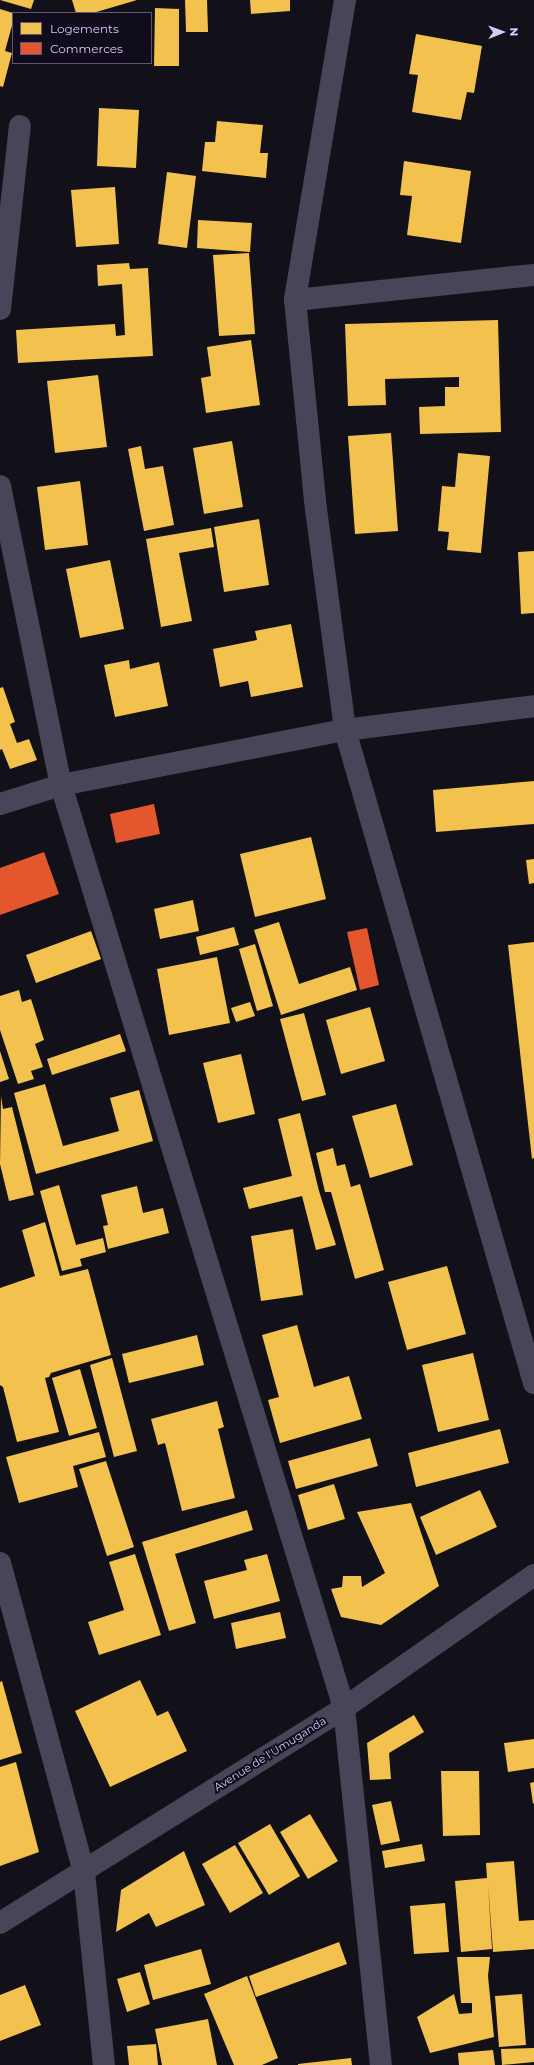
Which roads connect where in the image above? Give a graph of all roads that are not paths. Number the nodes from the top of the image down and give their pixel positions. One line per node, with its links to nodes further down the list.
1 (345, 0): 4 (street)
2 (20, 126): 5 (street)
3 (534, 276): 4 (street)
4 (296, 300): 8 (street)
5 (0, 309)
6 (0, 486): 9 (street)
7 (534, 706): 8 (street)
8 (345, 730): 9 (street); 11 (street)
9 (61, 785): 10 (street); 14 (street)
10 (0, 804)
11 (534, 1383)
12 (0, 1563): 15 (street)
13 (534, 1575): 14 (street, Avenue de l'Umuganda)
14 (344, 1708): 15 (street, Avenue de l'Umuganda); 18 (street)
15 (84, 1872): 16 (street, Avenue de l'Umuganda); 17 (street)
16 (0, 1923)
17 (104, 2065)
18 (381, 2065)

